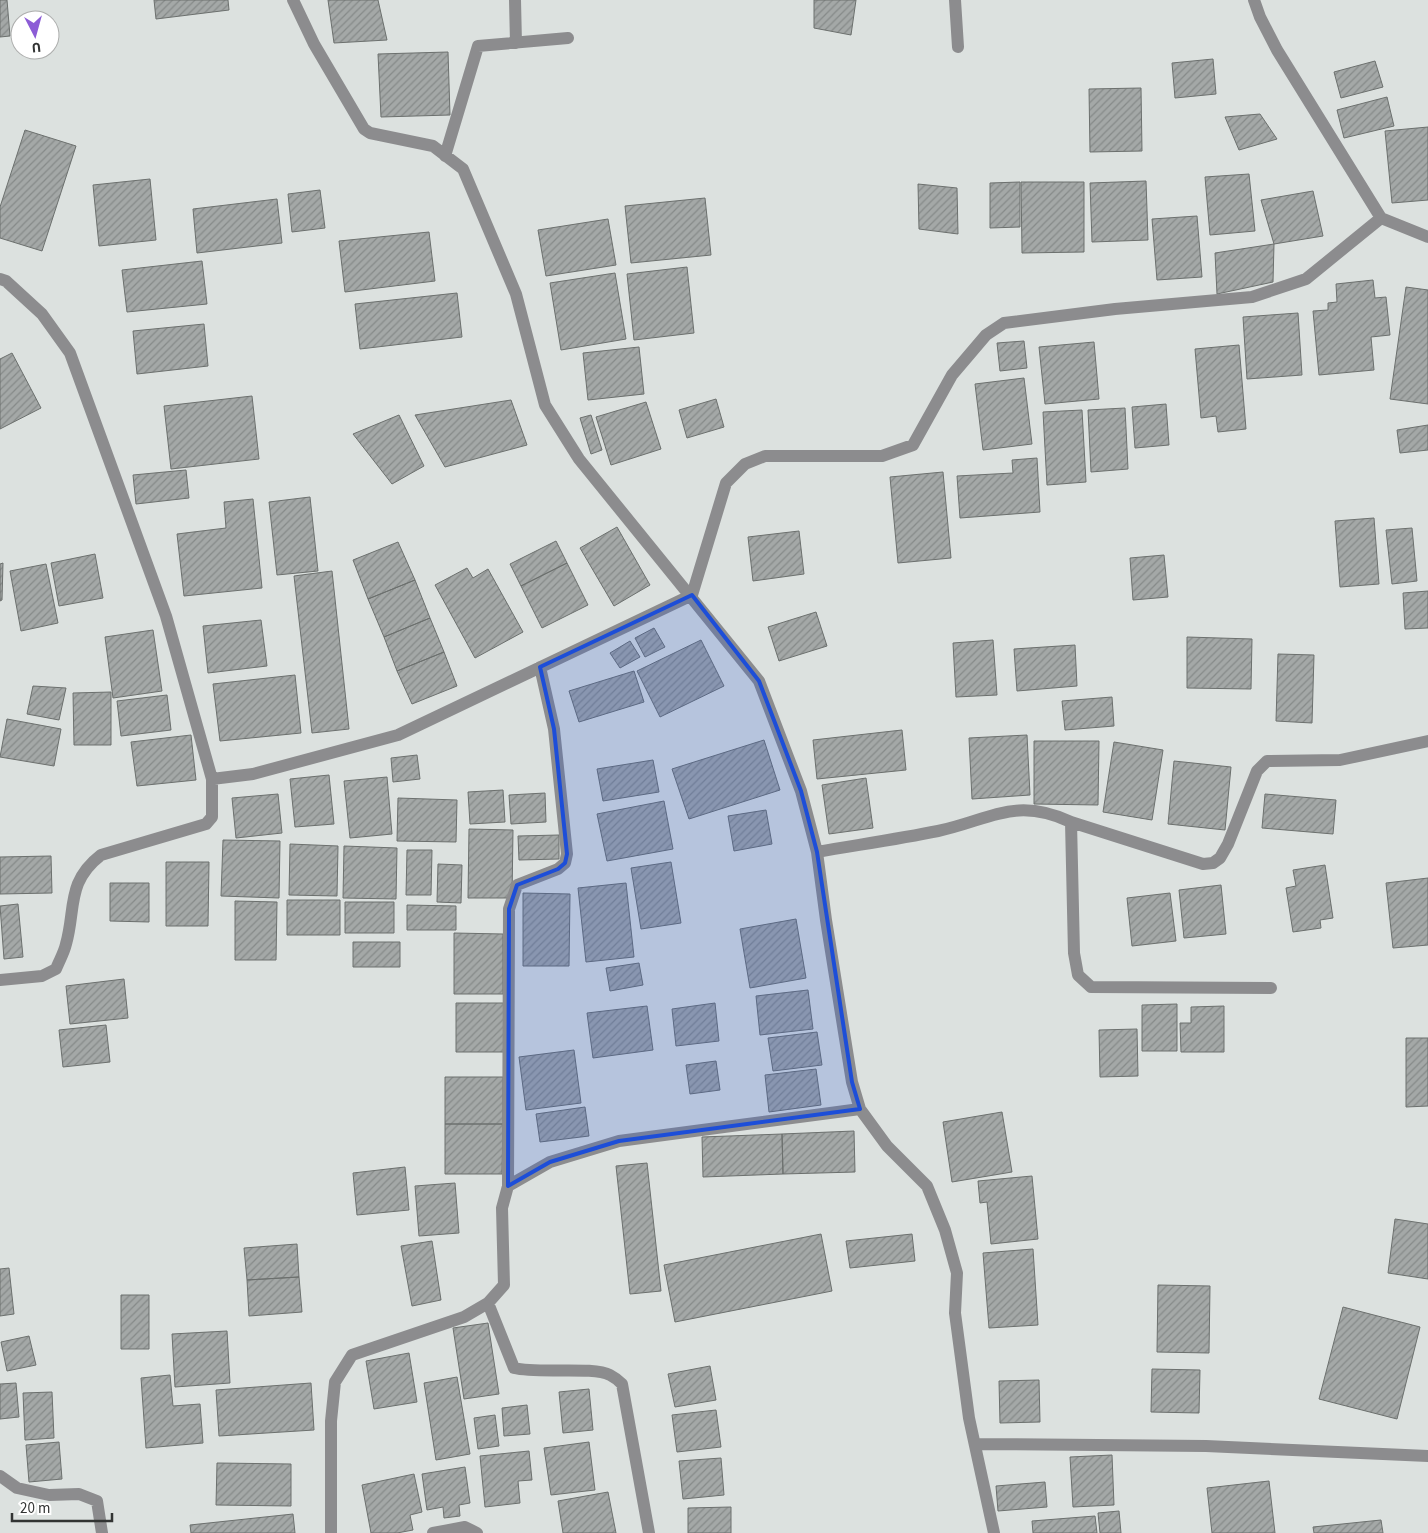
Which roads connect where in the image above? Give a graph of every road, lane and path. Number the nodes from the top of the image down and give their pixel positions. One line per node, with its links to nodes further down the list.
1 (293, 0): 8 (street)
2 (514, 0): 6 (street)
3 (955, 0): 7 (street)
4 (1254, 0): 9 (street)
5 (568, 38): 6 (street)
6 (516, 42): 8 (street)
7 (958, 47)
8 (445, 156): 12 (street)
9 (1381, 218): 10 (street); 12 (street)
10 (1428, 237)
11 (0, 279): 15 (street)
12 (692, 595): 13 (street); 17 (street)
13 (540, 667): 15 (street); 21 (street)
14 (1428, 741): 16 (street)
15 (212, 778): 18 (street)
16 (1070, 822): 17 (street); 19 (street)
17 (817, 852): 20 (street)
18 (0, 980)
19 (1271, 988)
20 (860, 1109): 21 (street); 23 (street)
21 (508, 1186): 22 (street)
22 (488, 1303): 27 (street); 30 (street)
23 (975, 1444): 24 (street); 31 (street)
24 (1428, 1456)
25 (0, 1476): 26 (street)
26 (102, 1533)
27 (331, 1533)
28 (433, 1533): 29 (street)
29 (478, 1533)
30 (649, 1533)
31 (994, 1533)

